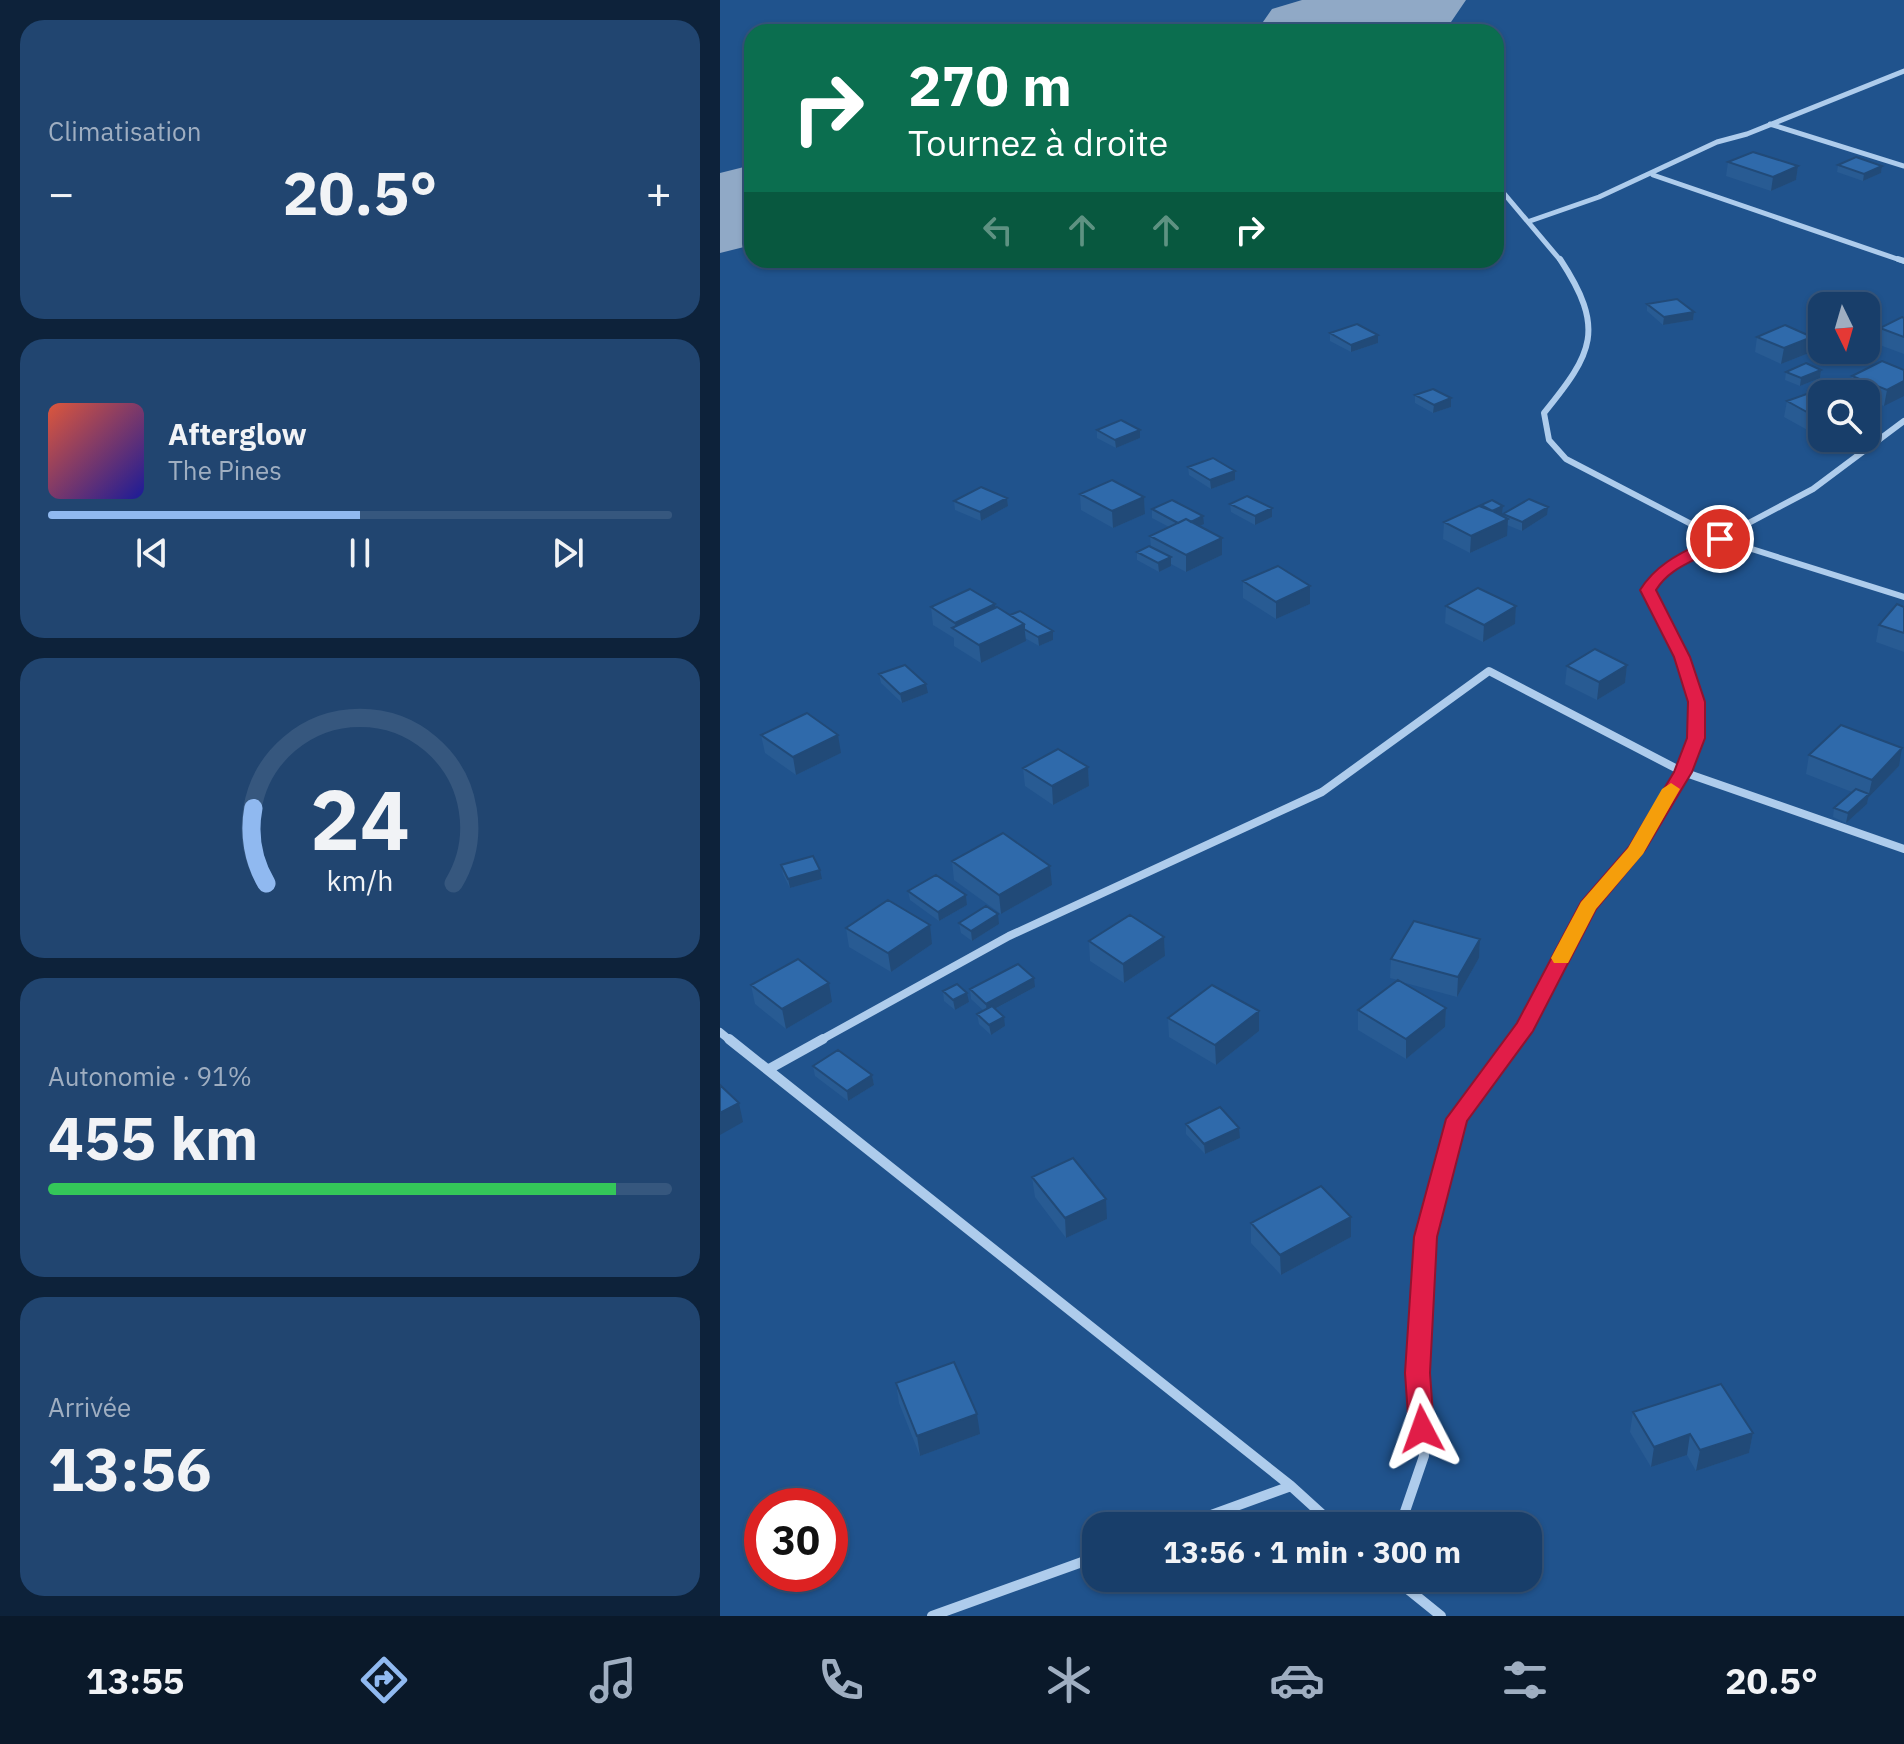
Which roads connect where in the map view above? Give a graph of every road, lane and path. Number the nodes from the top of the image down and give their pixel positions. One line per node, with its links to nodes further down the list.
1 (1904, 71): 2 (street)
2 (1770, 124): 3 (street); 4 (street)
3 (1904, 166)
4 (1653, 175): 6 (street); 7 (street)
5 (1504, 193): 6 (street)
6 (1530, 221): 9 (street)
7 (1904, 261)
8 (1904, 421): 9 (street)
9 (1720, 539): 10 (street); 11 (street)
10 (1904, 597)
11 (1683, 772): 12 (street); 14 (street); 18 (street)
12 (1904, 849)
13 (720, 1032): 14 (street)
14 (769, 1069): 15 (street)
15 (1291, 1486): 16 (street); 17 (street)
16 (1220, 1512)
17 (1320, 1512)
18 (1405, 1512)
19 (1082, 1562): 21 (street)
20 (1411, 1592): 22 (street)
21 (932, 1616)
22 (1441, 1616)

